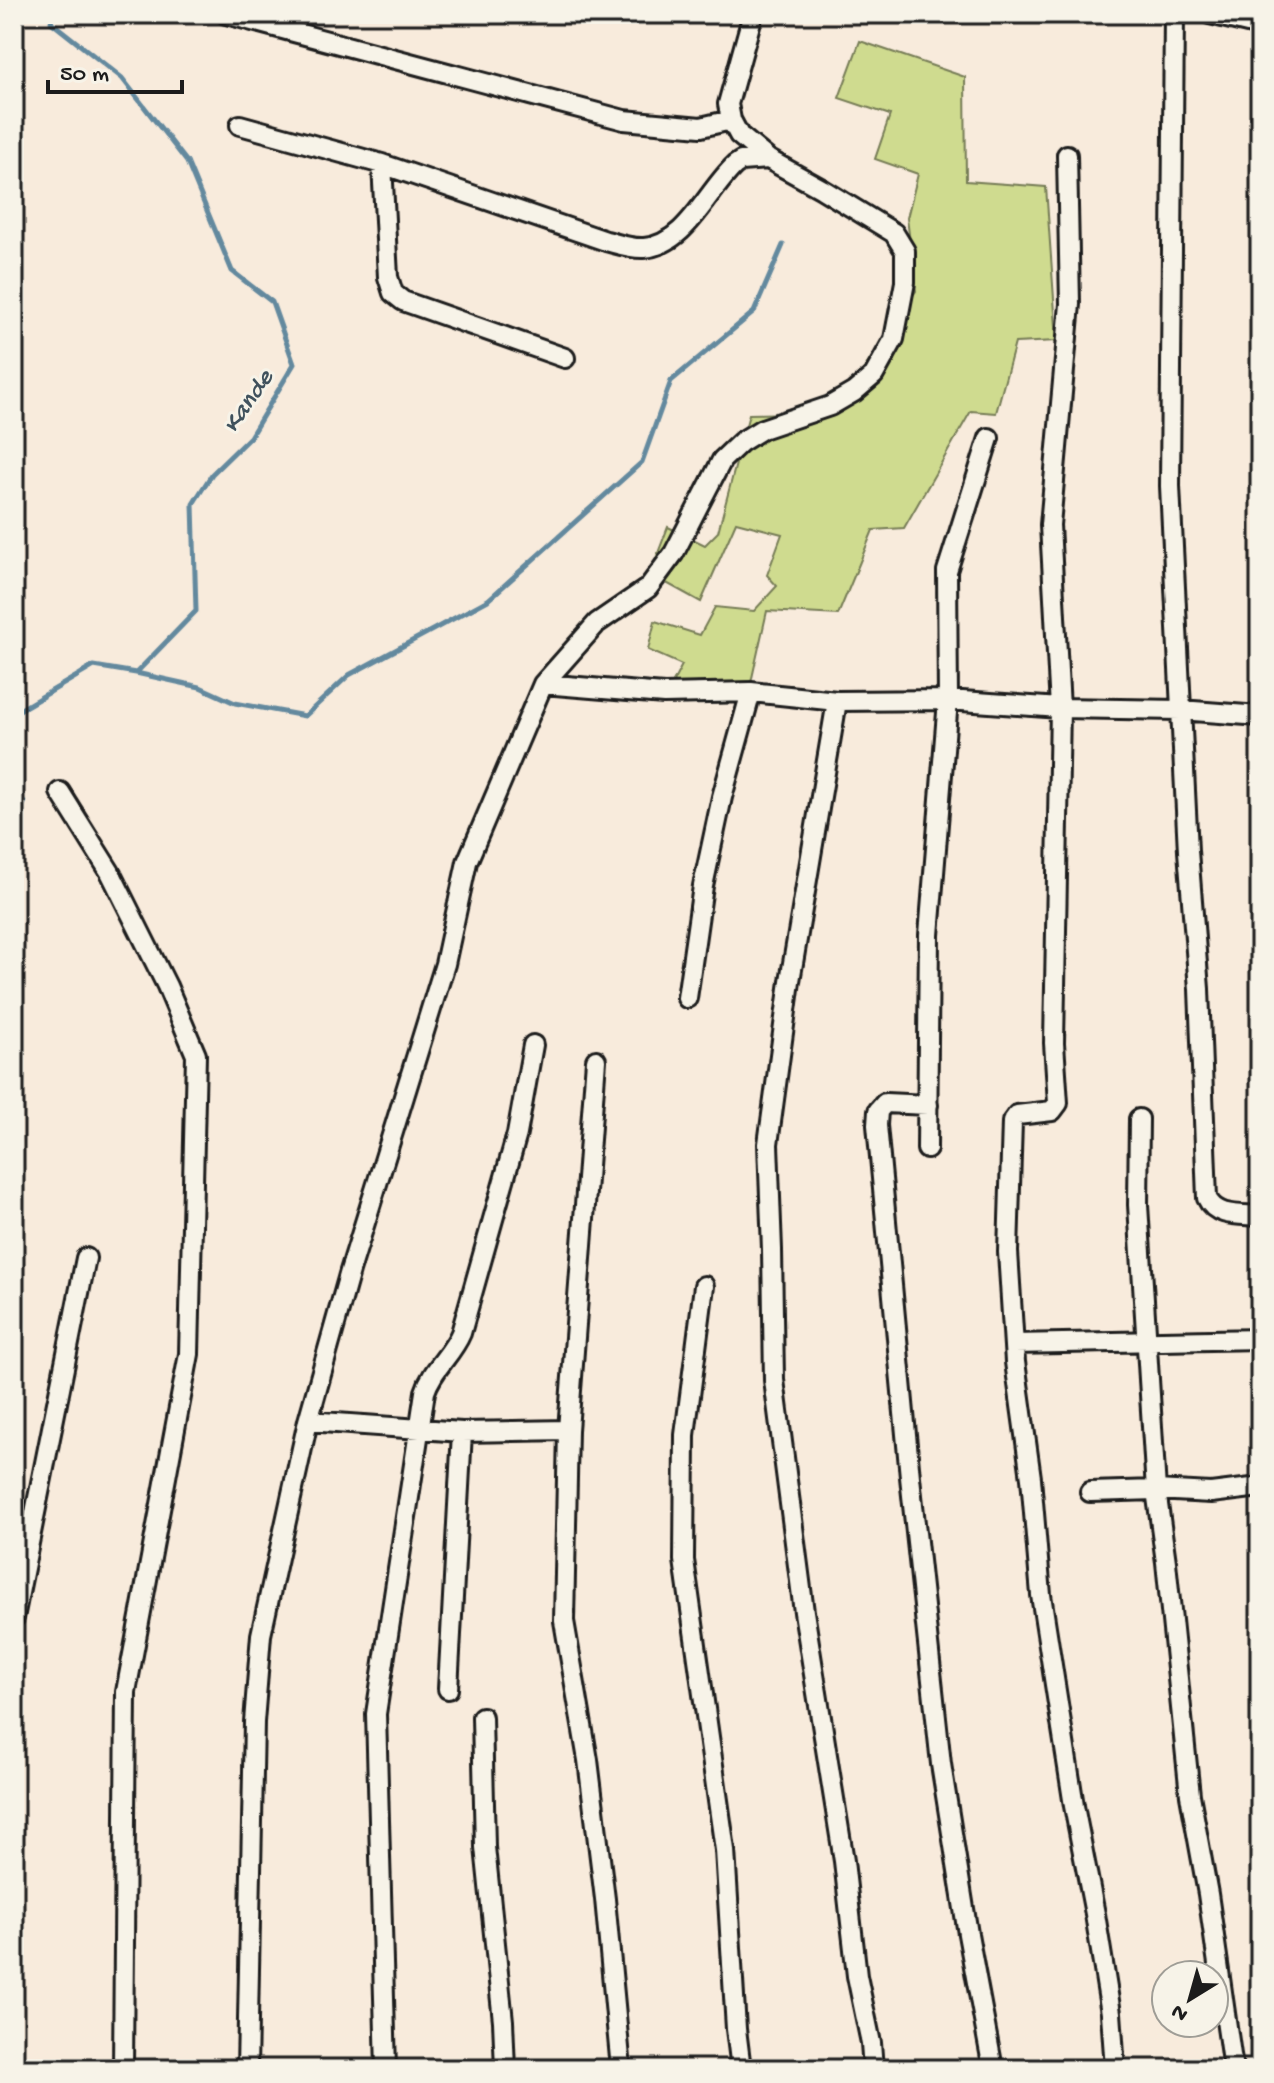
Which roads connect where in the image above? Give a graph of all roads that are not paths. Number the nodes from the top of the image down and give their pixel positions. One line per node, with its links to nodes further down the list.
1 (226, 14): 6 (street)
2 (753, 14): 6 (street)
3 (1174, 14): 18 (street)
4 (1210, 14): 5 (street)
5 (1260, 26)
6 (731, 120): 9 (street)
7 (240, 125): 10 (street)
8 (1067, 155): 17 (street)
9 (768, 159): 10 (street); 13 (street)
10 (382, 164): 11 (street)
11 (565, 358)
12 (989, 438): 15 (street)
13 (543, 684): 14 (street); 33 (street)
14 (751, 692): 16 (street); 21 (street)
15 (948, 700): 16 (street); 17 (street); 24 (street)
16 (837, 701): 49 (street)
17 (1060, 708): 18 (street); 32 (street)
18 (1180, 710): 19 (street); 27 (street)
19 (1260, 716)
20 (60, 792): 43 (street)
21 (687, 998)
22 (533, 1045): 34 (street)
23 (596, 1060): 35 (street)
24 (928, 1105): 26 (street); 50 (street)
25 (1139, 1119): 31 (street)
26 (927, 1149)
27 (1260, 1216)
28 (86, 1258): 40 (street)
29 (704, 1286): 48 (street)
30 (1260, 1339): 31 (street)
31 (1147, 1341): 32 (street); 38 (street)
32 (1014, 1344): 51 (street)
33 (308, 1421): 34 (street); 44 (street)
34 (419, 1430): 36 (street); 45 (street)
35 (568, 1430): 36 (street); 47 (street)
36 (462, 1432): 41 (street)
37 (1260, 1487): 38 (street)
38 (1156, 1490): 39 (street); 52 (street)
39 (1090, 1492)
40 (14, 1618)
41 (448, 1689)
42 (482, 1717): 46 (street)
43 (123, 2069)
44 (247, 2069)
45 (386, 2069)
46 (505, 2069)
47 (621, 2069)
48 (741, 2069)
49 (873, 2069)
50 (993, 2069)
51 (1115, 2069)
52 (1233, 2069)

